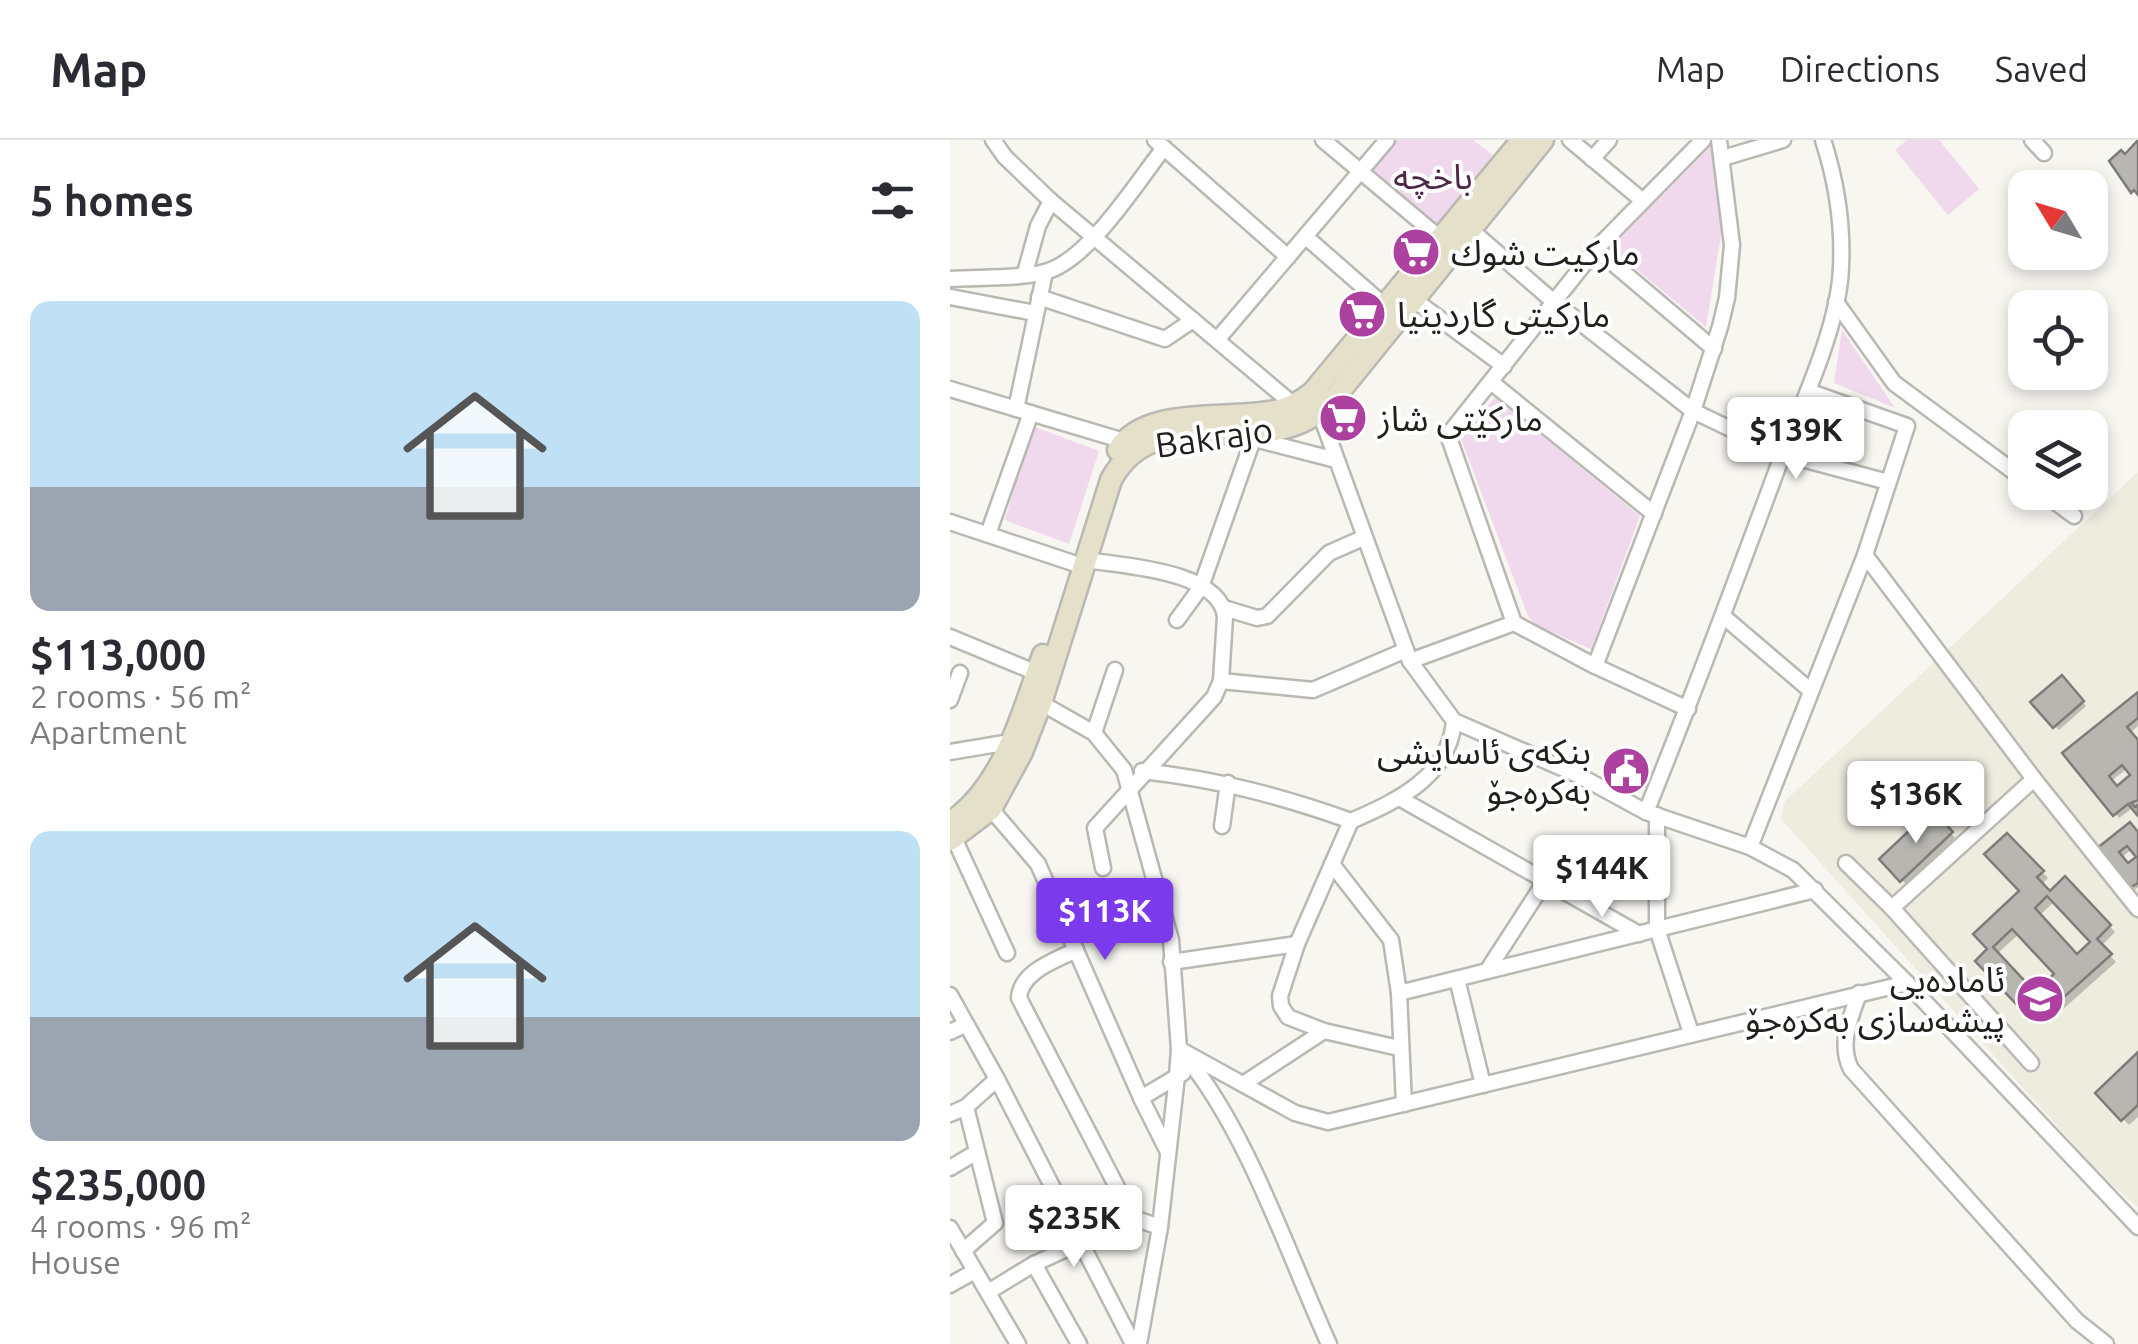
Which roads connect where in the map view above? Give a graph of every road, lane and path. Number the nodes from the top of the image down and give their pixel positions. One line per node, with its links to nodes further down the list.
1 (993, 140): 19 (street)
2 (1323, 140): 18 (street)
3 (1387, 140): 18 (street)
4 (1522, 140): 24 (street, Bakrajo)
5 (1544, 140): 21 (street, Bakrajo)
6 (1570, 140): 17 (street)
7 (1609, 140): 17 (street)
8 (1703, 140): 20 (street)
9 (1720, 140): 16 (street)
10 (1783, 140): 14 (street)
11 (1823, 140): 34 (street)
12 (2032, 140): 15 (street)
13 (1160, 144): 22 (street); 26 (street)
14 (1747, 145): 16 (street)
15 (2044, 152)
16 (1723, 158): 39 (street)
17 (1592, 159): 20 (street)
18 (1361, 172): 23 (street); 24 (street)
19 (1051, 200): 22 (street); 28 (street)
20 (1642, 201): 25 (street)
21 (1471, 230): 32 (street, Bakrajo); 33 (street)
22 (1094, 236): 27 (street); 37 (street)
23 (1306, 238): 26 (street); 35 (street)
24 (1441, 239): 35 (street, Bakrajo)
25 (1596, 249): 33 (street); 39 (street)
26 (1288, 258): 38 (street)
27 (1046, 272): 28 (street); 31 (street)
28 (1025, 273): 29 (street)
29 (950, 280)
30 (950, 297): 36 (street)
31 (1040, 297): 36 (street); 37 (street)
32 (1414, 299): 40 (street); 44 (street, Bakrajo)
33 (1554, 302): 40 (street); 46 (street)
34 (1836, 302): 43 (street); 51 (street)
35 (1386, 307): 44 (street, Bakrajo)
36 (1036, 313): 45 (street)
37 (1193, 320): 38 (street)
38 (1217, 340): 44 (street)
39 (1714, 349): 46 (street)
40 (1504, 366): 41 (street)
41 (1492, 382): 54 (street); 65 (street)
42 (950, 389): 45 (street)
43 (1808, 391): 49 (street); 52 (street)
44 (1309, 407): 47 (street, Bakrajo); 48 (street, Bakrajo); 50 (street)
45 (1024, 411): 48 (street); 57 (street)
46 (1693, 412): 49 (street); 54 (street)
47 (1255, 435): 50 (street); 60 (street, Bakrajo); 61 (street)
48 (1124, 441): 60 (street, Bakrajo)
49 (1783, 454): 52 (street); 63 (street)
50 (1336, 460): 58 (street)
51 (2008, 467)
52 (1888, 482): 59 (street)
53 (2066, 510): 55 (street)
54 (1654, 514): 68 (street)
55 (2074, 516)
56 (950, 522): 57 (street)
57 (988, 534): 60 (street)
58 (1363, 538): 62 (street); 67 (street)
59 (1864, 555): 73 (street); 83 (street)
60 (1080, 562): 61 (street); 70 (street, Bakrajo); 75 (street, Bakrajo)
61 (1201, 586): 62 (street); 64 (street)
62 (1224, 608): 72 (street)
63 (1724, 616): 73 (street); 76 (street)
64 (1176, 620)
65 (1514, 623): 67 (street); 68 (street)
66 (950, 638): 70 (street)
67 (1408, 655): 72 (street); 77 (street)
68 (1595, 666): 76 (street)
69 (1114, 670): 78 (street)
70 (1037, 672): 79 (street, Bakrajo)
71 (960, 673): 74 (street)
72 (1221, 682): 82 (street)
73 (1811, 690): 92 (street)
74 (950, 700)
75 (1041, 703): 78 (street); 87 (street, Bakrajo)
76 (1688, 708): 88 (street)
77 (1454, 721): 86 (street); 88 (street)
78 (1094, 734): 81 (street)
79 (1010, 742): 80 (street); 91 (street, Bakrajo)
80 (950, 751)
81 (1124, 770): 82 (street); 85 (street)
82 (1146, 772): 84 (street); 85 (street)
83 (2034, 778): 98 (street); 99 (street)
84 (1228, 783): 89 (street); 90 (street)
85 (1130, 789): 95 (street); 105 (street)
86 (1401, 799): 89 (street); 96 (street)
87 (990, 809): 91 (street, Bakrajo); 103 (street)
88 (1652, 813): 92 (street); 100 (street)
89 (1351, 821): 94 (street)
90 (1222, 826)
91 (951, 834): 104 (street)
92 (1750, 847): 97 (street)
93 (1846, 863): 98 (street)
94 (1332, 864): 102 (street); 111 (street)
95 (1103, 868)
96 (1544, 882): 101 (street); 106 (street)
97 (1815, 890): 100 (street); 108 (street)
98 (1892, 908): 118 (street)
99 (2138, 909)
100 (1657, 929): 101 (street); 115 (street)
101 (1638, 934): 106 (street)
102 (1297, 944): 105 (street); 113 (street)
103 (1076, 950): 124 (street); 131 (street)
104 (1007, 953)
105 (1170, 962): 117 (street)
106 (1487, 971): 107 (street)
107 (1457, 979): 111 (street); 123 (street)
108 (1907, 983): 109 (street); 133 (street)
109 (1860, 993): 115 (street); 145 (street)
110 (950, 994): 112 (street)
111 (1398, 994): 116 (street)
112 (965, 1024): 114 (street); 121 (street)
113 (1324, 1031): 116 (street); 122 (street)
114 (950, 1032)
115 (1690, 1032): 123 (street)
116 (1399, 1048): 125 (street)
117 (1179, 1049): 119 (street); 120 (street)
118 (2030, 1063)
119 (1198, 1064): 120 (street); 122 (street); 144 (street)
120 (1177, 1076): 124 (street); 129 (street)
121 (997, 1080): 126 (street); 135 (street)
122 (1243, 1084): 125 (street)
123 (1483, 1085): 125 (street)
124 (1140, 1098): 129 (street)
125 (1404, 1104)
126 (966, 1107): 127 (street); 128 (street)
127 (950, 1114)
128 (976, 1152): 130 (street); 136 (street)
129 (1169, 1153): 132 (street)
130 (950, 1168)
131 (1133, 1218): 132 (street); 135 (street)
132 (1160, 1227): 143 (street)
133 (2138, 1227)
134 (950, 1228): 136 (street)
135 (1079, 1244): 137 (street); 143 (street)
136 (962, 1251): 138 (street)
137 (1034, 1264): 140 (street); 142 (street)
138 (973, 1272): 139 (street); 140 (street)
139 (950, 1285)
140 (988, 1292): 141 (street)
141 (1018, 1344)
142 (1080, 1344)
143 (1136, 1344)
144 (1329, 1344)
145 (2106, 1344)

